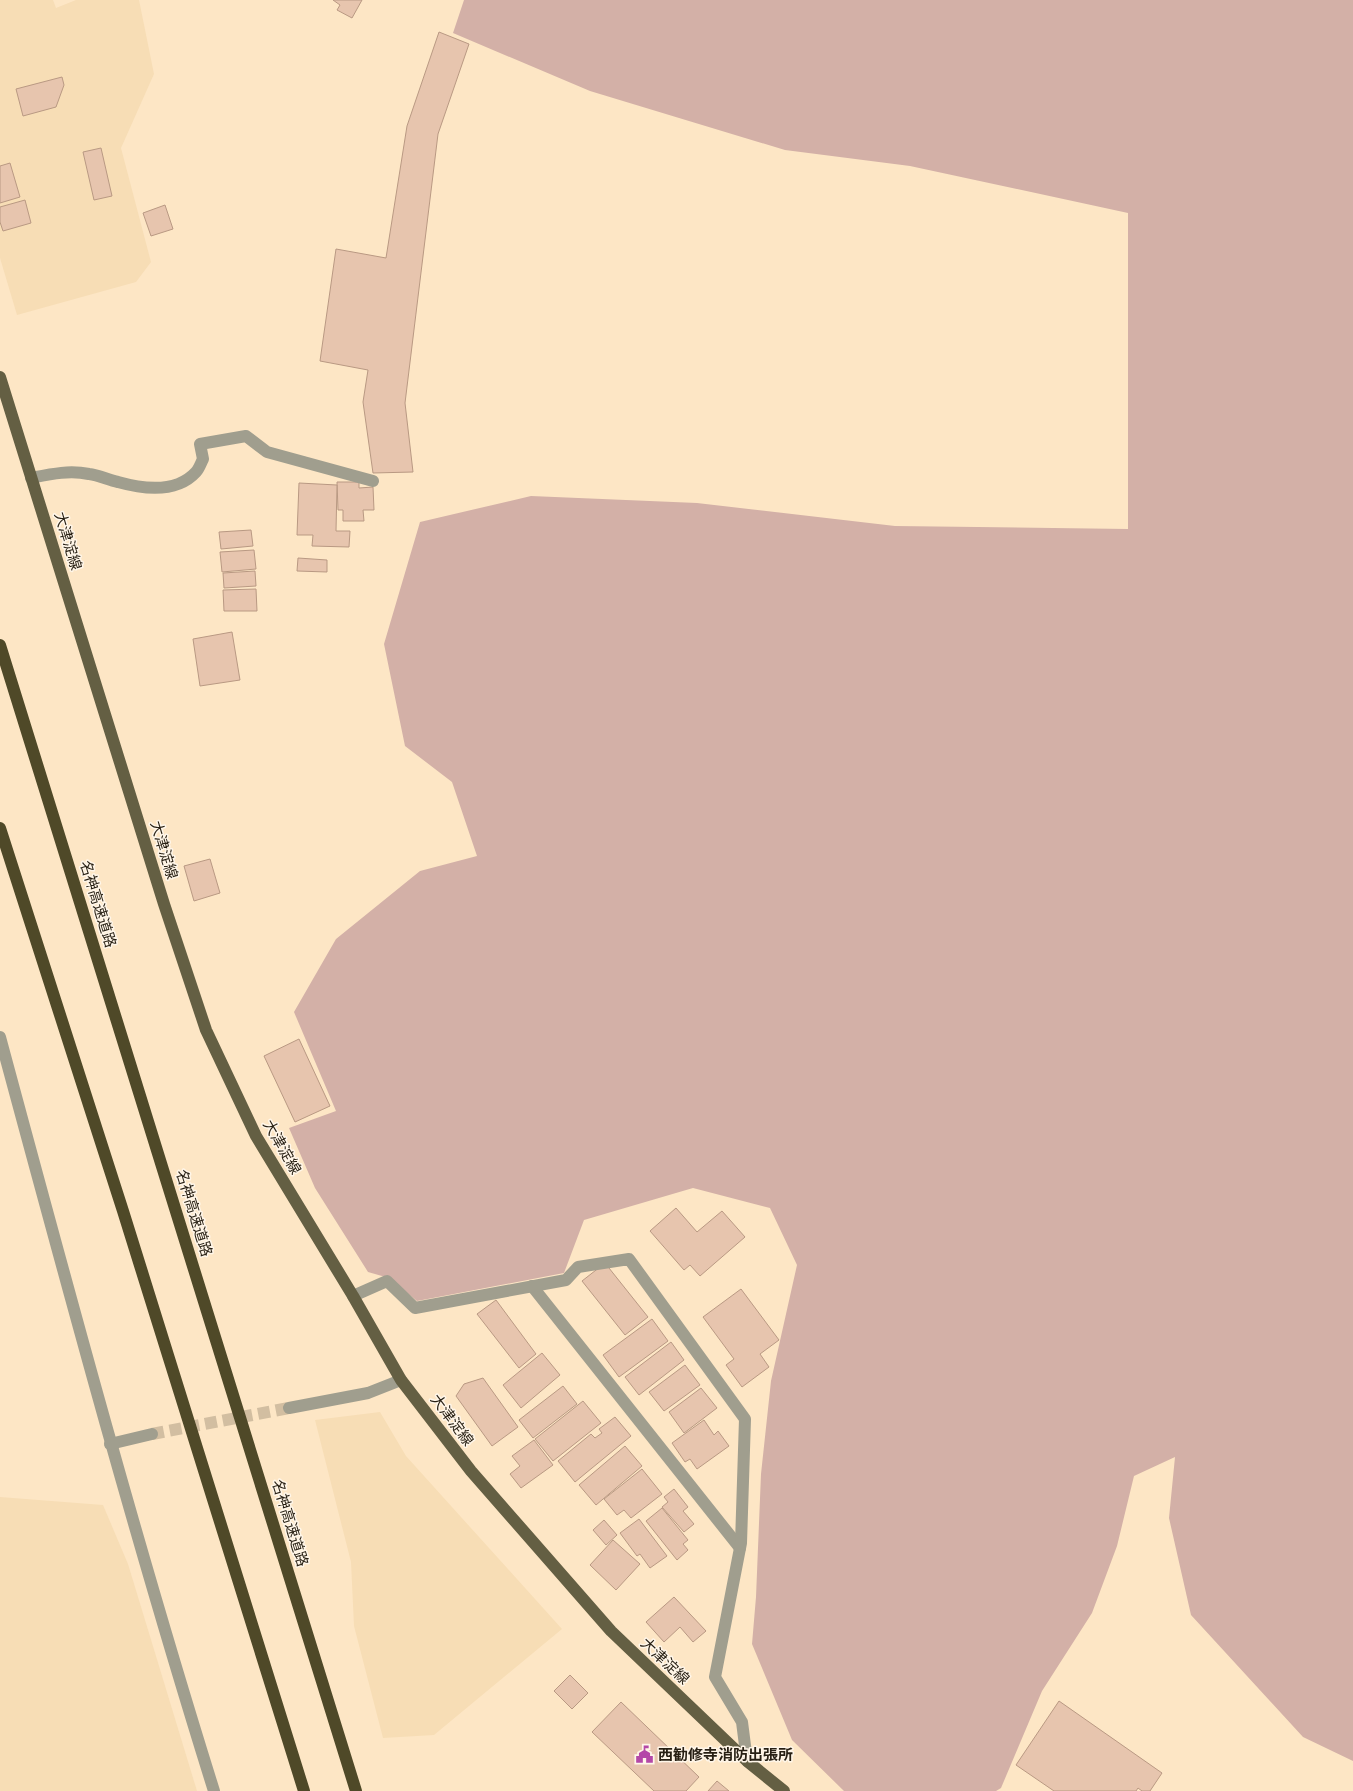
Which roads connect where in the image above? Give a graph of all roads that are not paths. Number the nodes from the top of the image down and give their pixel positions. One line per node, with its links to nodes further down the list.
1 (0, 377): 2 (main road, 大津淀線)
2 (31, 478): 3 (street); 8 (main road, 大津淀線)
3 (373, 481)
4 (0, 645): 17 (highway, 名神高速道路)
5 (0, 828): 16 (highway)
6 (0, 1037): 12 (street)
7 (532, 1286): 8 (street); 13 (street); 13 (street)
8 (353, 1296): 9 (main road, 大津淀線)
9 (401, 1380): 10 (street); 14 (main road, 大津淀線)
10 (289, 1408)
11 (152, 1434): 12 (street)
12 (110, 1444): 15 (street)
13 (740, 1548): 14 (street)
14 (747, 1761): 18 (main road, 大津淀線)
15 (214, 1791)
16 (304, 1791)
17 (356, 1791)
18 (784, 1791)

